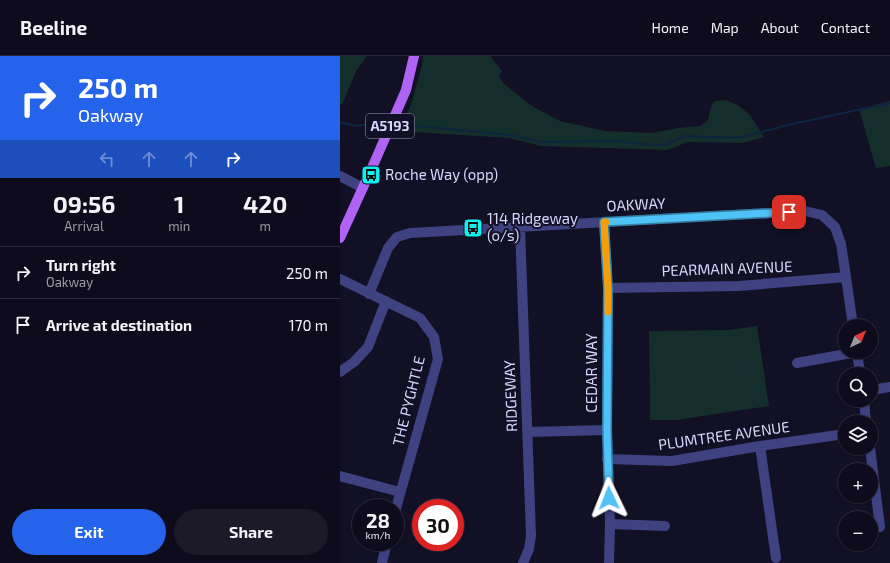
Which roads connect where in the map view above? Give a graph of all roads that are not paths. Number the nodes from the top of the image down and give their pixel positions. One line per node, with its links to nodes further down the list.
1 (414, 56): 3 (main road, A5193)
2 (340, 176): 3 (street)
3 (363, 188): 6 (main road, A5193)
4 (604, 222): 5 (street, OAKWAY); 7 (street, OAKWAY); 9 (street, CEDAR WAY)
5 (520, 228): 10 (street, OAKWAY); 19 (street, RIDGEWAY)
6 (340, 238)
7 (846, 277): 9 (street, PEARMAIN AVENUE); 12 (street, OAKWAY)
8 (340, 279): 10 (street, THE PYGHTLE)
9 (608, 288): 18 (street, CEDAR WAY)
10 (369, 294): 11 (street, THE PYGHTLE)
11 (386, 301): 15 (street); 25 (street, THE PYGHTLE)
12 (852, 319)
13 (838, 355): 14 (street)
14 (797, 363)
15 (340, 372)
16 (890, 387): 17 (street)
17 (878, 389)
18 (607, 430): 19 (street); 23 (street, CEDAR WAY)
19 (528, 432): 33 (street, RIDGEWAY)
20 (838, 435): 21 (street, PLUMTREE AVENUE)
21 (760, 446): 23 (street, PLUMTREE AVENUE); 31 (street)
22 (871, 455): 29 (street)
23 (607, 459): 27 (street, CEDAR WAY)
24 (340, 476): 25 (street)
25 (400, 492): 26 (street, THE PYGHTLE)
26 (398, 499)
27 (610, 524): 28 (street); 34 (street, CEDAR WAY)
28 (665, 526)
29 (880, 527)
30 (385, 551): 32 (street)
31 (776, 558)
32 (382, 563)
33 (523, 563)
34 (609, 563)

